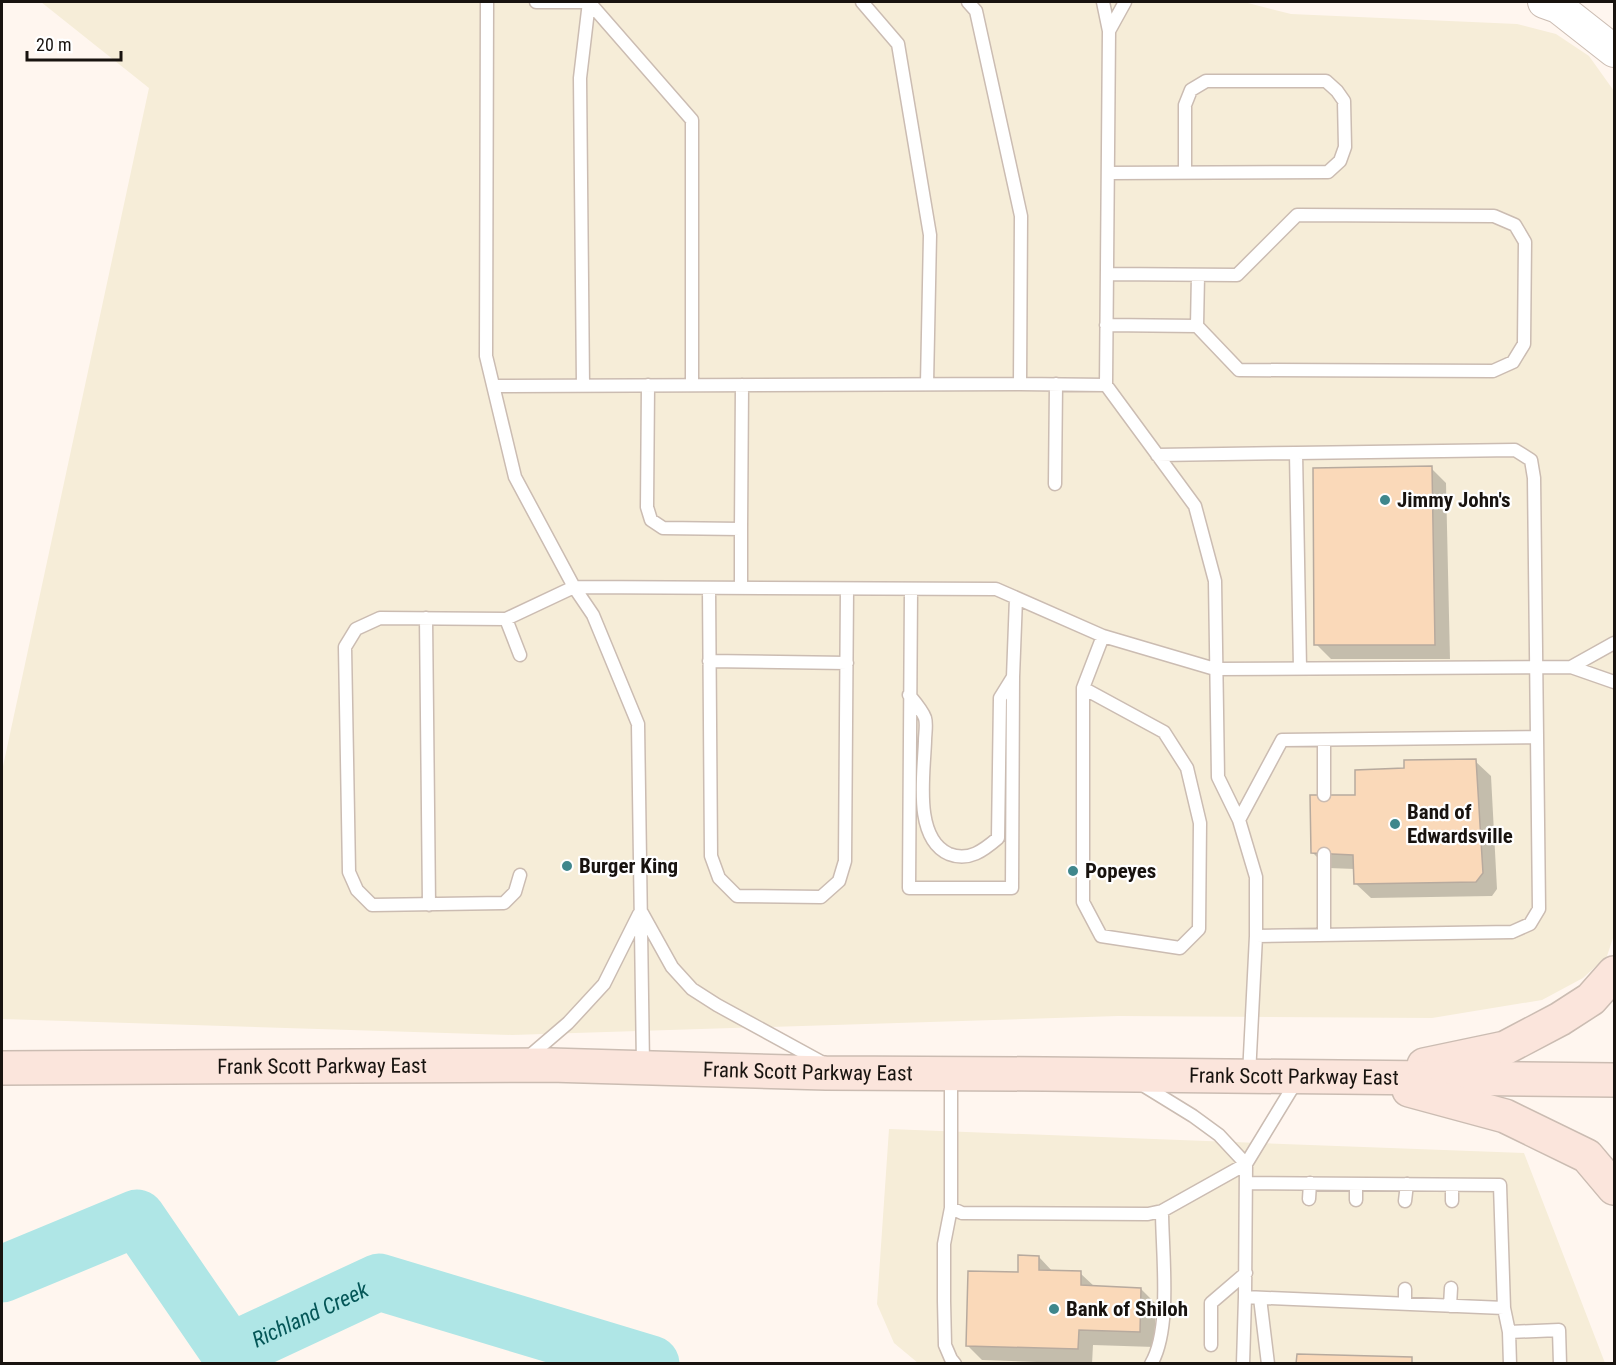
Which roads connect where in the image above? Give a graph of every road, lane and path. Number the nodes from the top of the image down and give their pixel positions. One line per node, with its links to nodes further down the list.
1 (487, 2): 25 (lane)
2 (536, 2): 3 (lane)
3 (589, 2): 20 (lane); 22 (lane)
4 (862, 2): 17 (lane)
5 (968, 2): 18 (lane)
6 (1102, 2): 9 (lane)
7 (1125, 2): 9 (lane)
8 (1544, 2): 10 (street)
9 (1109, 31): 11 (lane)
10 (1614, 51)
11 (1108, 173): 12 (lane); 13 (lane)
12 (1185, 173): 12 (lane)
13 (1107, 274): 14 (lane); 15 (lane)
14 (1198, 275): 16 (lane); 16 (lane)
15 (1106, 325): 16 (lane); 24 (lane)
16 (1197, 326)
17 (927, 384): 18 (lane); 23 (lane)
18 (1020, 384): 19 (lane)
19 (1056, 384): 24 (lane); 28 (lane)
20 (583, 385): 21 (lane); 25 (lane)
21 (648, 385): 22 (lane); 29 (lane)
22 (692, 385): 23 (lane)
23 (742, 385): 29 (lane)
24 (1106, 385): 27 (lane)
25 (494, 386): 30 (lane)
26 (1296, 453): 27 (lane); 43 (lane); 45 (lane)
27 (1157, 455): 46 (lane)
28 (1055, 484)
29 (741, 529): 32 (lane)
30 (574, 588): 31 (lane); 37 (lane); 58 (lane)
31 (709, 588): 32 (lane); 41 (lane)
32 (741, 588): 33 (lane)
33 (847, 589): 34 (lane); 42 (lane)
34 (911, 589): 35 (lane); 50 (lane)
35 (1016, 598): 38 (lane); 47 (lane)
36 (426, 618): 37 (lane); 57 (lane); 57 (lane)
37 (506, 619): 40 (lane)
38 (1103, 636): 46 (lane); 49 (lane)
39 (1614, 643): 44 (lane)
40 (520, 655)
41 (709, 662): 42 (lane); 42 (lane)
42 (847, 663)
43 (1535, 667): 44 (lane); 45 (lane); 51 (lane)
44 (1571, 667): 48 (lane)
45 (1300, 668): 46 (lane)
46 (1215, 669): 54 (lane)
47 (1013, 677): 50 (lane); 50 (lane)
48 (1614, 682)
49 (1083, 688): 49 (lane)
50 (909, 695)
51 (1536, 737): 52 (lane); 59 (lane)
52 (1324, 740): 53 (lane); 54 (lane)
53 (1324, 795)
54 (1239, 820): 60 (lane)
55 (1324, 854): 59 (lane)
56 (520, 875): 57 (lane)
57 (429, 904)
58 (641, 910): 62 (lane); 64 (lane); 65 (lane)
59 (1324, 935): 60 (lane)
60 (1256, 936): 68 (lane)
61 (1614, 973): 70 (main road)
62 (519, 1065): 63 (main road, Frank Scott Parkway East); 64 (main road, Frank Scott Parkway East)
63 (2, 1068)
64 (643, 1068): 65 (main road, Frank Scott Parkway East)
65 (842, 1073): 66 (main road, Frank Scott Parkway East)
66 (951, 1074): 67 (main road, Frank Scott Parkway East); 83 (lane)
67 (1128, 1075): 68 (main road, Frank Scott Parkway East); 72 (lane)
68 (1249, 1076): 69 (main road, Frank Scott Parkway East)
69 (1303, 1077): 70 (main road, Frank Scott Parkway East); 72 (lane)
70 (1364, 1078): 71 (main road, Frank Scott Parkway East); 78 (main road)
71 (1614, 1080)
72 (1246, 1164): 73 (lane); 84 (lane)
73 (1246, 1184): 74 (lane); 85 (lane)
74 (1310, 1184): 75 (lane); 79 (lane)
75 (1356, 1184): 76 (lane); 80 (lane)
76 (1407, 1184): 77 (lane); 81 (lane)
77 (1452, 1185): 82 (lane); 94 (lane)
78 (1614, 1188)
79 (1309, 1199)
80 (1356, 1200)
81 (1406, 1201)
82 (1452, 1202)
83 (951, 1208): 84 (lane); 97 (lane)
84 (1162, 1211): 98 (lane)
85 (1246, 1273): 89 (lane); 96 (lane)
86 (1358, 1288): 91 (lane)
87 (1451, 1288): 93 (lane)
88 (1405, 1289): 92 (lane)
89 (1245, 1297): 90 (lane); 99 (lane)
90 (1260, 1298): 91 (lane); 100 (lane)
91 (1357, 1302): 92 (lane)
92 (1405, 1304): 93 (lane)
93 (1450, 1306): 94 (lane)
94 (1504, 1308): 95 (lane)
95 (1509, 1332): 101 (lane); 102 (lane)
96 (1211, 1345)
97 (955, 1364)
98 (1151, 1364)
99 (1243, 1364)
100 (1268, 1364)
101 (1509, 1364)
102 (1560, 1364)

